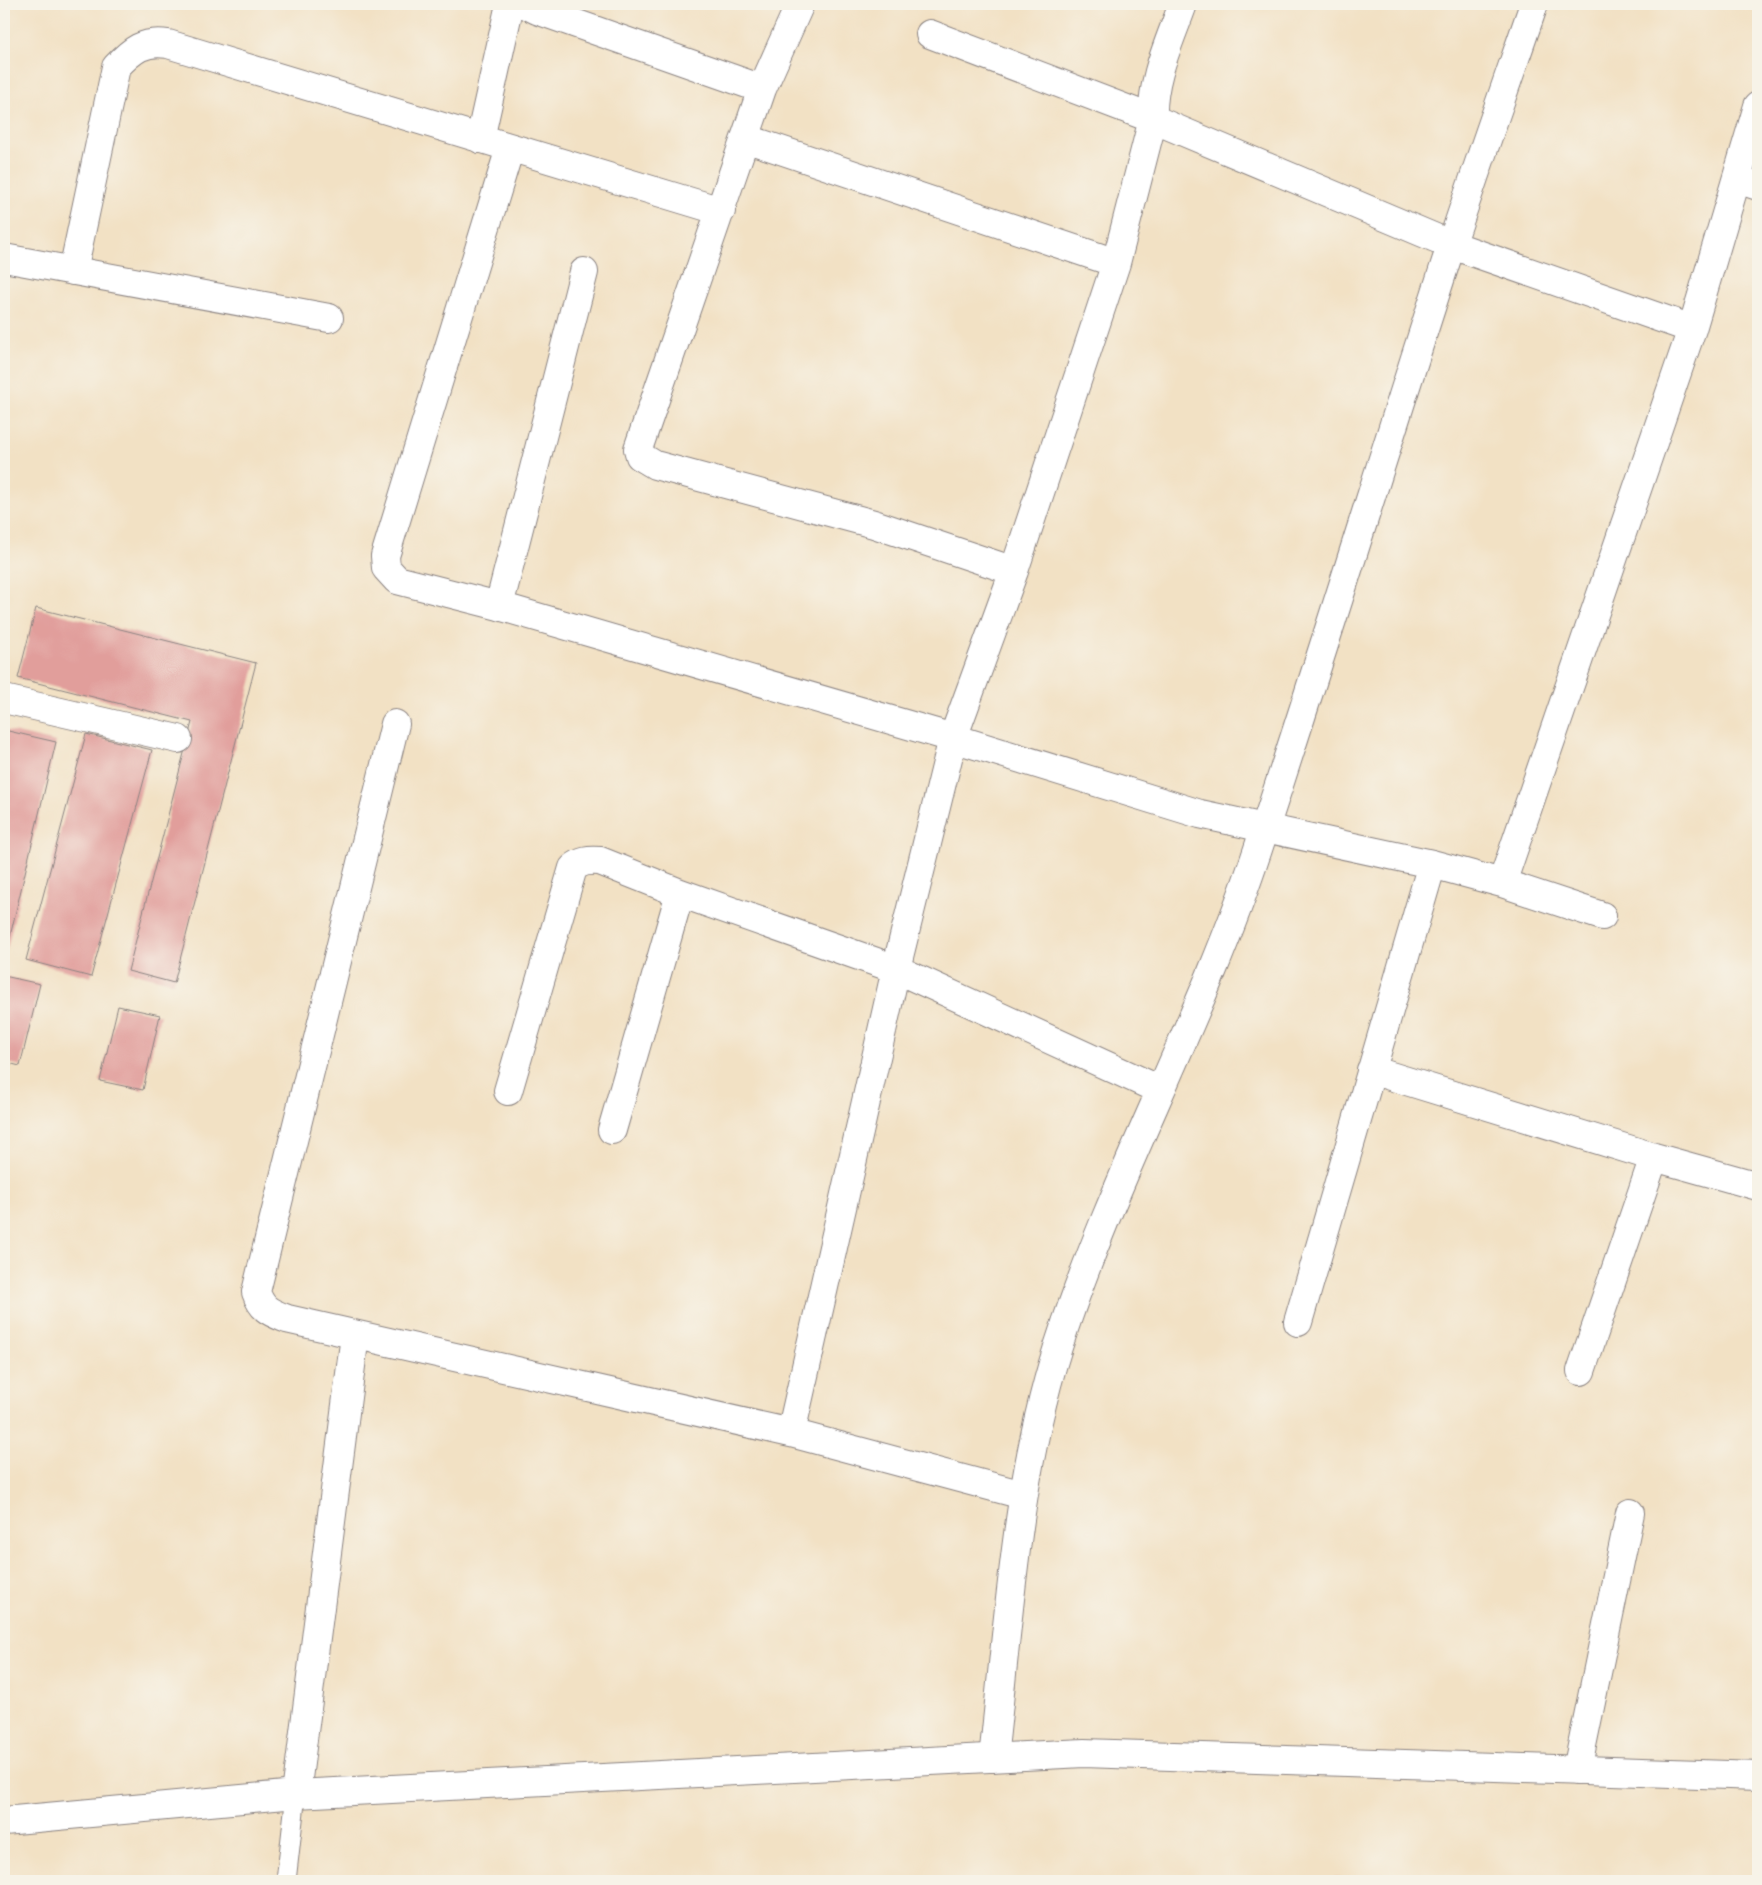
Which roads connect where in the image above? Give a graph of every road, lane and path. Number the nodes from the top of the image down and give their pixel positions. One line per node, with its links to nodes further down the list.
1 (510, 4): 11 (street)
2 (525, 4): 7 (street)
3 (800, 4): 7 (street)
4 (1184, 4): 9 (street)
5 (1534, 4): 15 (street)
6 (930, 34): 9 (street)
7 (762, 89): 10 (street)
8 (1758, 106): 13 (street)
9 (1153, 119): 15 (street); 17 (street)
10 (745, 138): 14 (street); 17 (street)
11 (480, 139): 12 (street); 18 (street)
12 (510, 148): 14 (street); 23 (street)
13 (1747, 183): 21 (street)
14 (721, 211): 22 (street)
15 (1452, 245): 21 (street); 28 (street)
16 (4, 258): 18 (street)
17 (1116, 263): 22 (street)
18 (73, 271): 20 (street)
19 (584, 272): 23 (street)
20 (329, 318)
21 (1692, 329): 30 (street)
22 (1014, 571): 26 (street)
23 (499, 606): 26 (street)
24 (4, 699): 27 (street)
25 (395, 724): 41 (street)
26 (953, 738): 28 (street); 33 (street)
27 (178, 739)
28 (1264, 830): 29 (street); 35 (street)
29 (1432, 864): 30 (street); 34 (street)
30 (1502, 883): 32 (street)
31 (680, 893): 33 (street); 36 (street); 37 (street)
32 (1602, 916)
33 (896, 969): 35 (street); 43 (street)
34 (1371, 1070): 38 (street); 40 (street)
35 (1160, 1090): 44 (street)
36 (508, 1091)
37 (612, 1130)
38 (1654, 1157): 39 (street); 42 (street)
39 (1758, 1186)
40 (1298, 1322)
41 (355, 1335): 43 (street); 49 (street)
42 (1581, 1371)
43 (791, 1433): 44 (street)
44 (1023, 1495): 46 (street)
45 (1630, 1513): 47 (street)
46 (993, 1758): 47 (street); 49 (street)
47 (1576, 1770): 48 (street)
48 (1758, 1776)
49 (296, 1794): 50 (street); 51 (lane)
50 (4, 1821)
51 (286, 1881)

